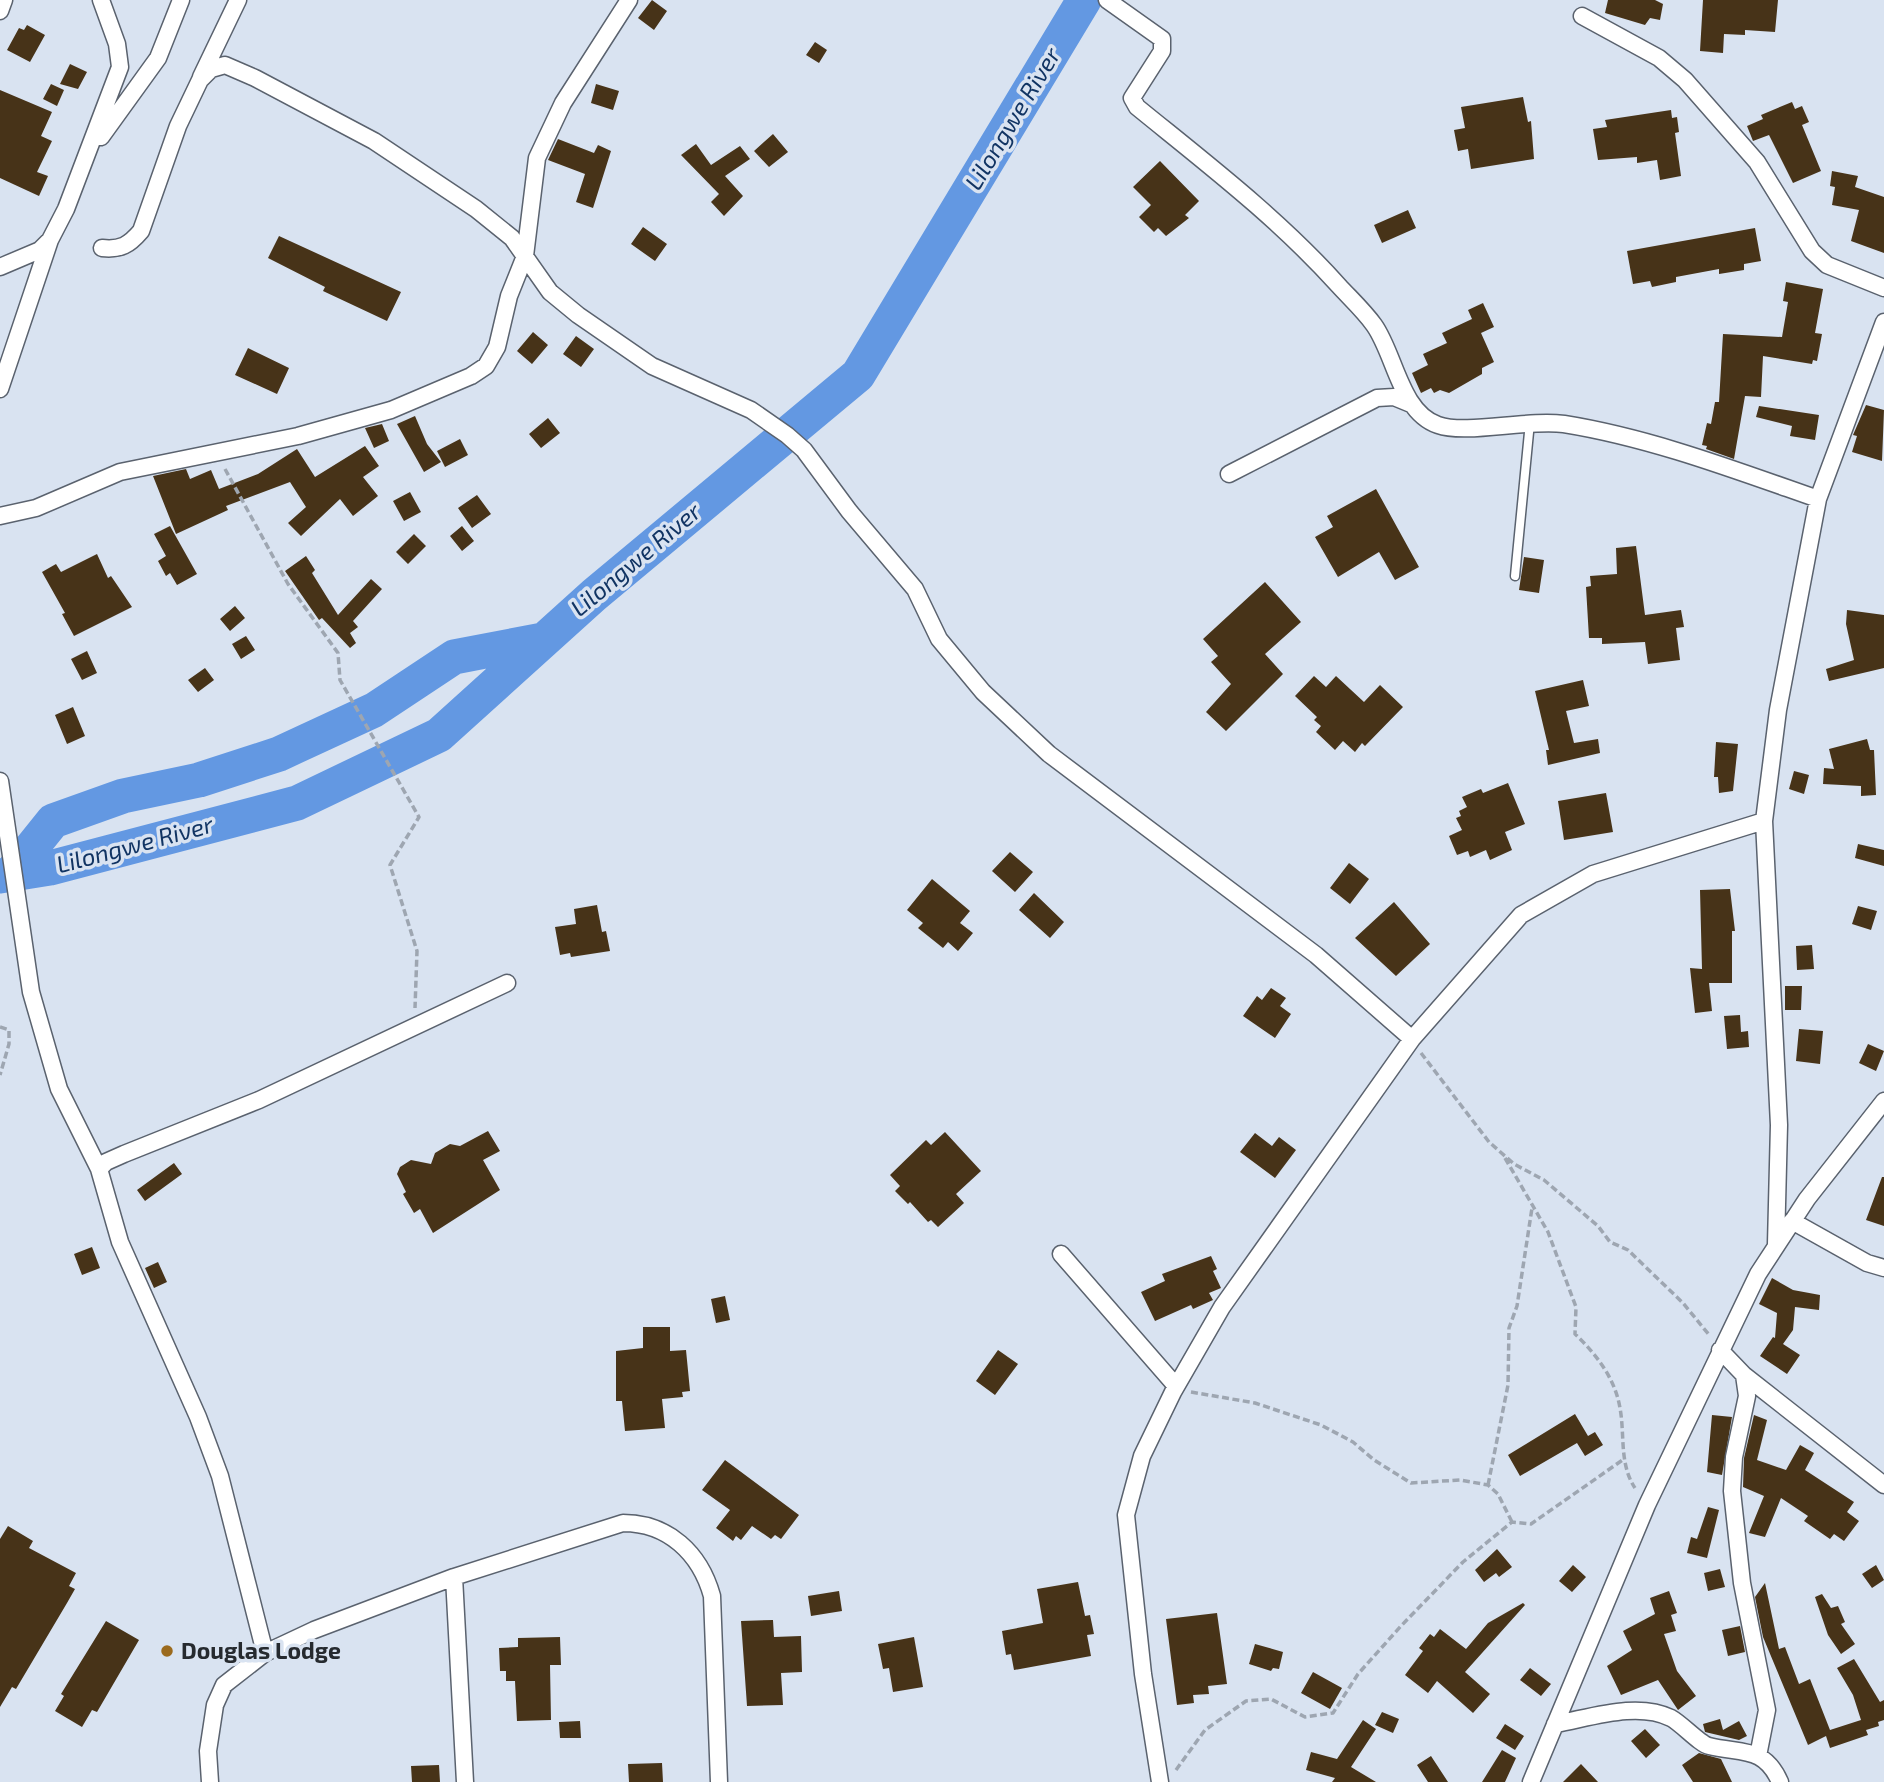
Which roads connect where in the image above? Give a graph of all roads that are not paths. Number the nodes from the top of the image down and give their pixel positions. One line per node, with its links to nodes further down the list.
1 (4, 0): 7 (street)
2 (101, 0): 10 (street)
3 (181, 0): 10 (street)
4 (238, 0): 9 (street)
5 (629, 0): 13 (street)
6 (1107, 0): 18 (street)
7 (0, 11)
8 (1582, 16): 15 (street)
9 (200, 80): 12 (street); 13 (street)
10 (87, 156): 11 (street)
11 (50, 240): 14 (street); 17 (street)
12 (102, 248)
13 (525, 256): 22 (street); 27 (street)
14 (0, 267)
15 (1884, 288)
16 (1884, 322): 21 (street)
17 (0, 389)
18 (1411, 404): 19 (street); 20 (street)
19 (1530, 421): 21 (street); 23 (lane)
20 (1229, 474)
21 (1818, 499): 25 (street)
22 (0, 516)
23 (1514, 576)
24 (0, 781): 29 (street)
25 (1764, 821): 27 (street); 31 (street)
26 (507, 983): 29 (street)
27 (1412, 1039): 36 (street)
28 (1881, 1111): 30 (street)
29 (99, 1169): 39 (street)
30 (1792, 1221): 31 (street); 33 (street)
31 (1776, 1244): 34 (street)
32 (1061, 1254): 36 (street)
33 (1884, 1268)
34 (1720, 1350): 35 (street); 40 (street)
35 (1744, 1376): 37 (street); 41 (street)
36 (1176, 1386): 42 (street)
37 (1884, 1485)
38 (454, 1577): 39 (street); 44 (street); 45 (street)
39 (265, 1653): 43 (street)
40 (1555, 1724): 41 (street); 46 (street)
41 (1758, 1756): 47 (street)
42 (1167, 1778)
43 (210, 1782)
44 (465, 1782)
45 (719, 1782)
46 (1531, 1782)
47 (1780, 1782)

